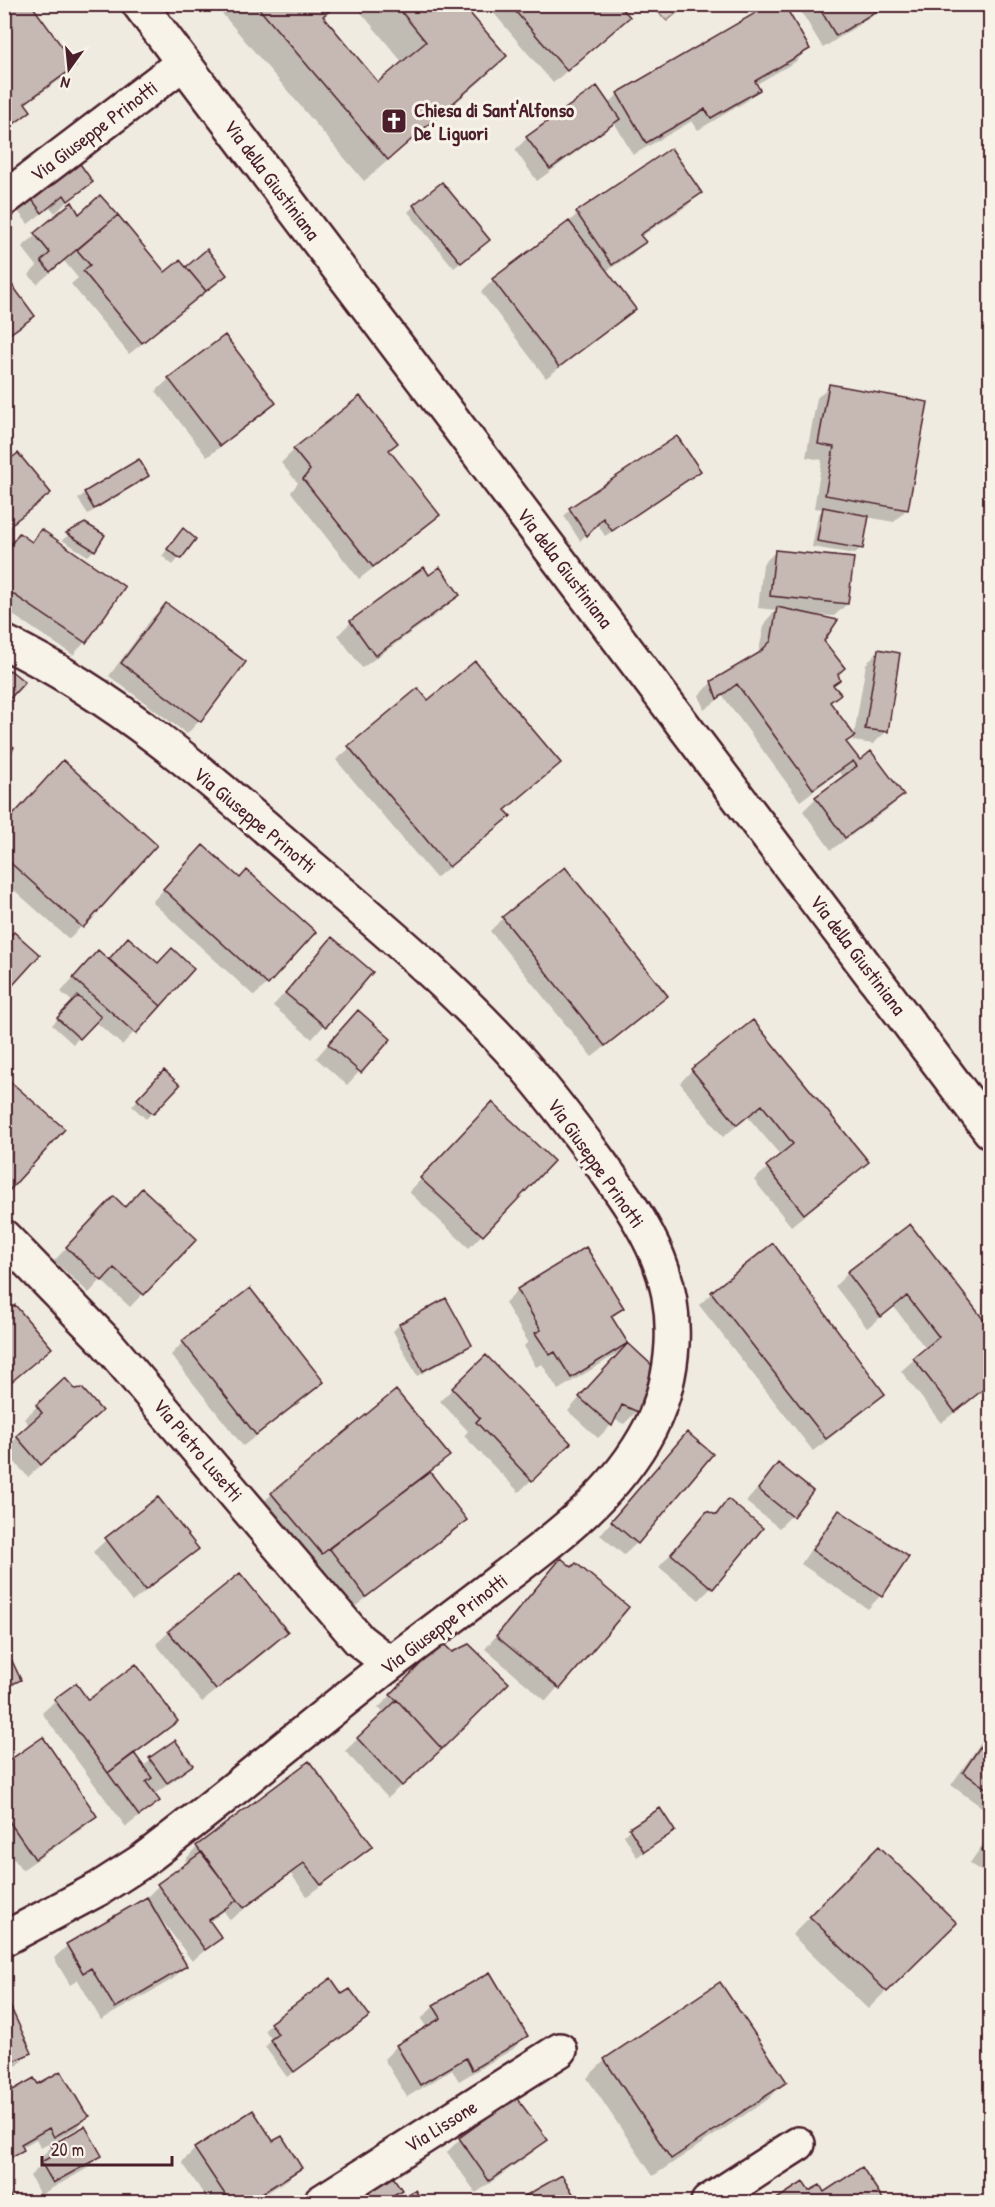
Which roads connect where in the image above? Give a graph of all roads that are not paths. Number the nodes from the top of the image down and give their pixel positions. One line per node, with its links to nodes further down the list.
1 (139, 4): 2 (street, Via della Giustiniana)
2 (183, 63): 3 (street, Via Giuseppe Prinotti); 5 (street, Via della Giustiniana)
3 (4, 199)
4 (4, 642): 7 (street, Via Giuseppe Prinotti)
5 (990, 1131)
6 (4, 1237): 7 (street, Via Pietro Lusetti)
7 (390, 1664): 8 (street, Via Giuseppe Prinotti)
8 (4, 1940)
9 (560, 2050): 11 (street, Via Lissone)
10 (798, 2144): 12 (street)
11 (321, 2202)
12 (708, 2202)

